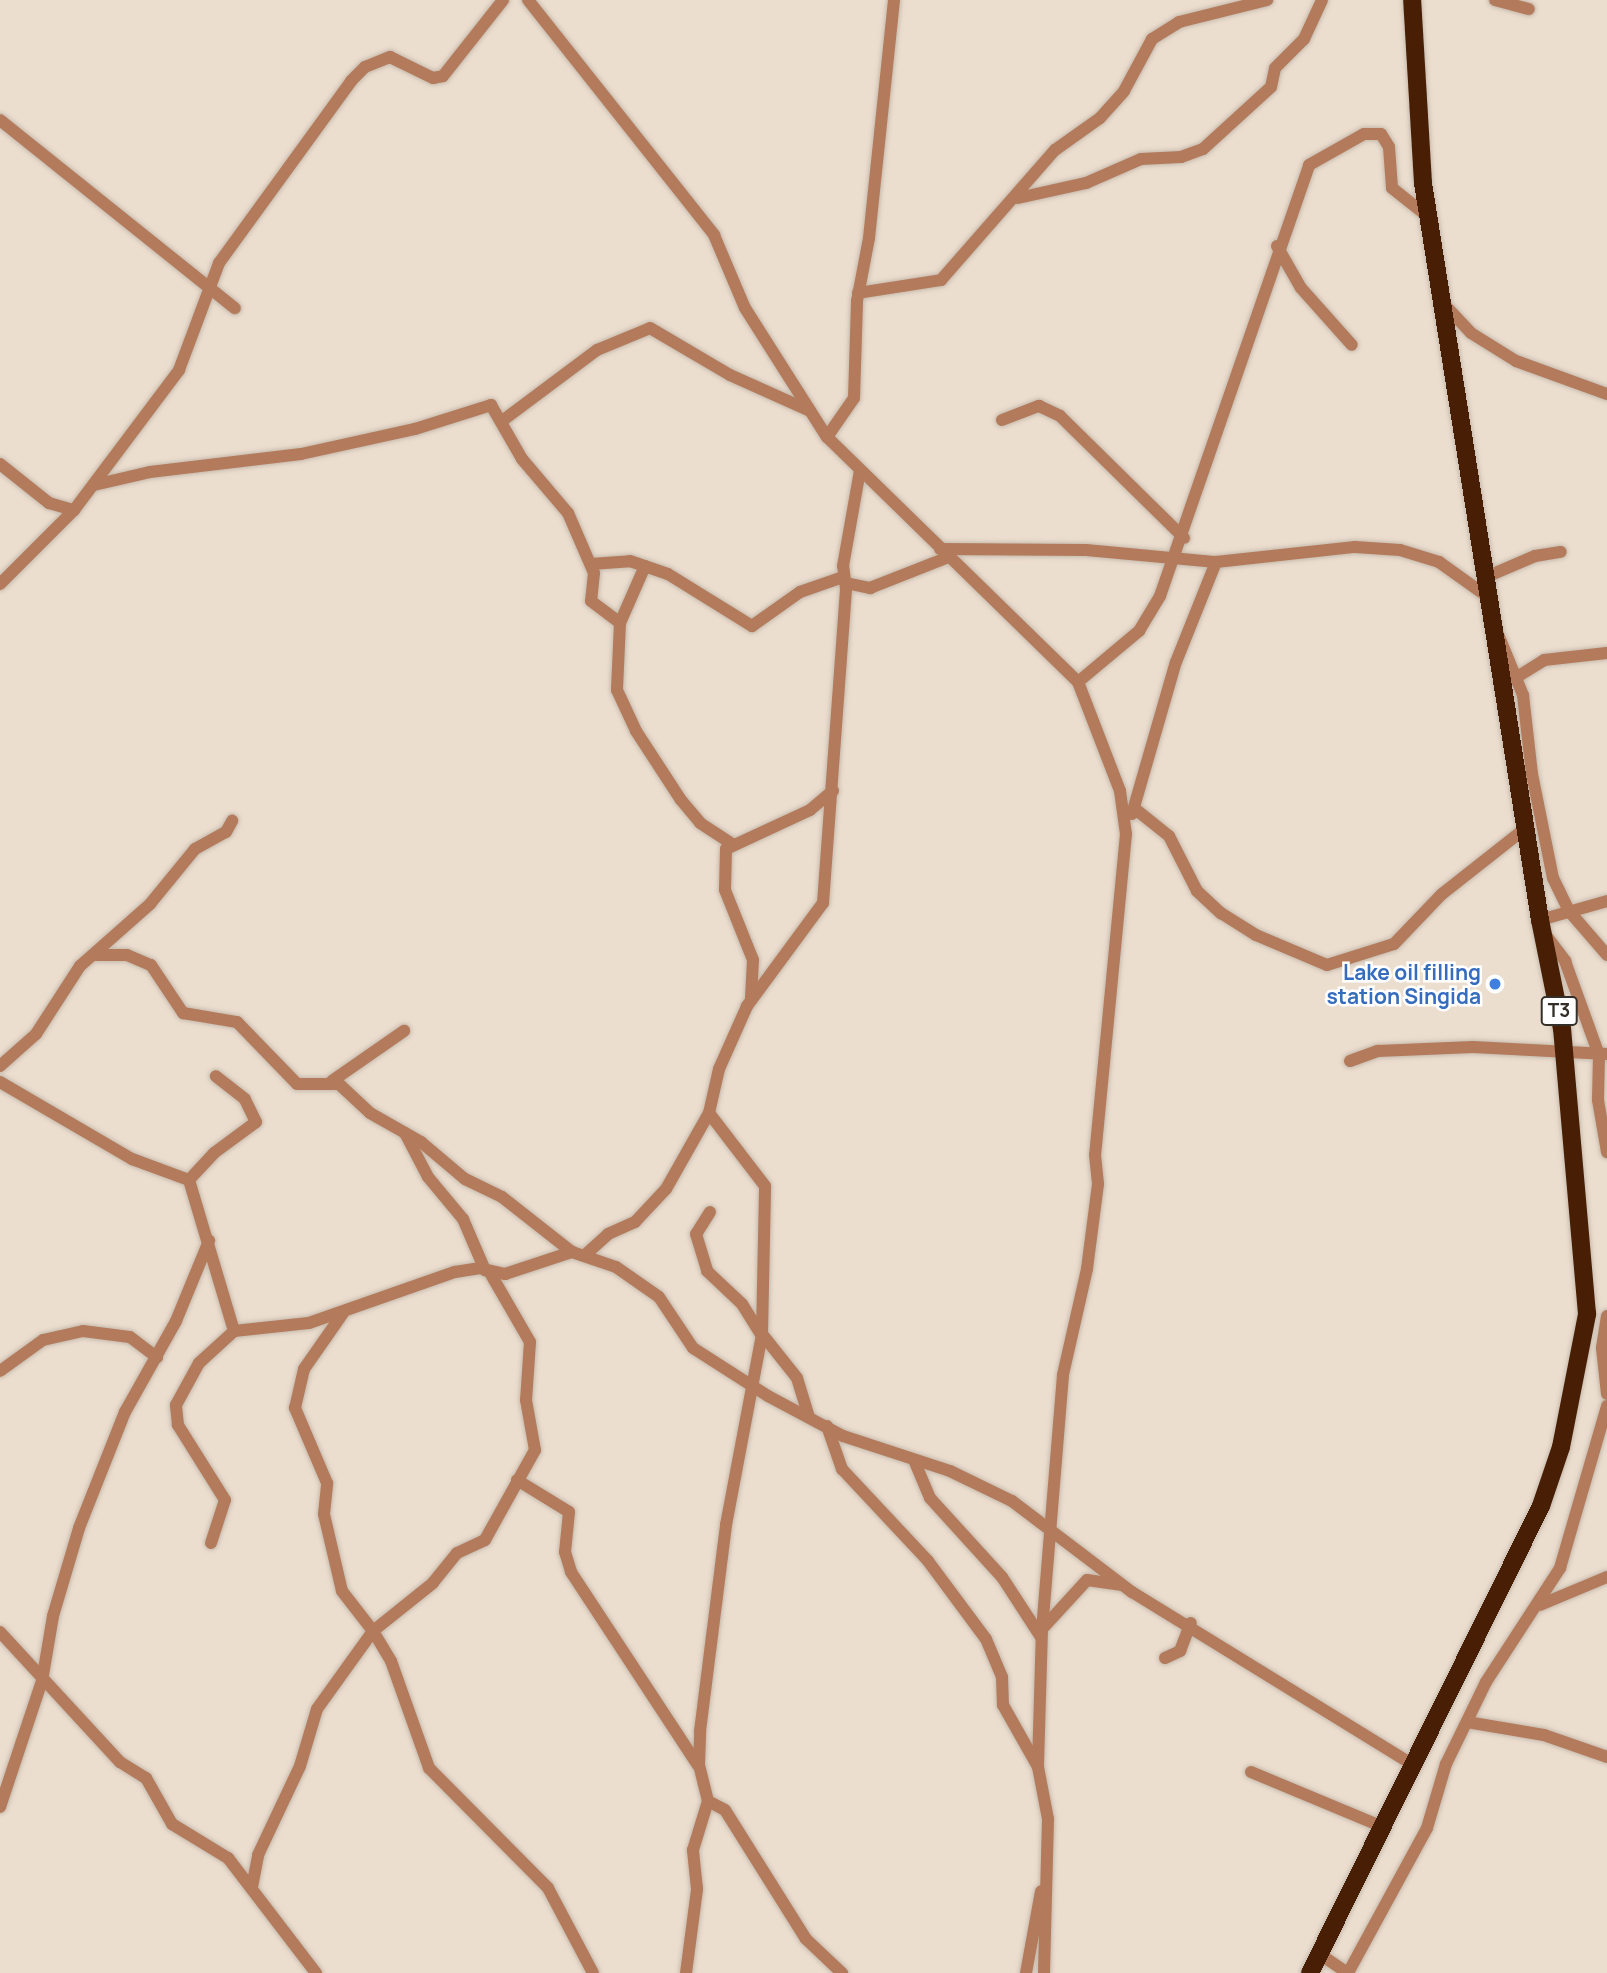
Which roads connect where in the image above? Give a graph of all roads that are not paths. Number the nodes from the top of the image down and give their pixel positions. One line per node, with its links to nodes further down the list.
1 (503, 0): 13 (street)
2 (528, 0): 19 (street)
3 (894, 0): 14 (street)
4 (1267, 0): 10 (street)
5 (1322, 0): 10 (street)
6 (1412, 0): 11 (highway, T3)
7 (1495, 0): 8 (street)
8 (1529, 9)
9 (0, 120): 13 (street)
10 (1014, 199): 14 (street)
11 (1432, 220): 12 (street); 15 (highway, T3)
12 (1277, 246): 17 (street); 27 (street)
13 (207, 287): 16 (street); 25 (street)
14 (858, 293): 22 (street)
15 (1440, 299): 18 (street); 36 (highway, T3)
16 (235, 308)
17 (1352, 345)
18 (1607, 394)
19 (810, 411): 21 (street); 22 (street)
20 (1002, 420): 27 (street)
21 (502, 421): 25 (street); 33 (street)
22 (827, 437): 24 (street)
23 (0, 464): 26 (street)
24 (860, 471): 30 (street); 37 (street)
25 (94, 485): 26 (street)
26 (74, 510): 38 (street)
27 (1184, 538): 31 (street)
28 (980, 549): 30 (street); 31 (street); 35 (street)
29 (1561, 552): 36 (street)
30 (943, 553): 35 (street); 37 (street)
31 (1176, 556): 32 (street); 44 (street)
32 (1216, 562): 39 (street); 46 (street)
33 (591, 564): 34 (street); 40 (street)
34 (645, 566): 37 (street); 40 (street)
35 (965, 573): 44 (street)
36 (1486, 577): 39 (highway, T3)
37 (845, 580): 45 (street)
38 (0, 584)
39 (1488, 597): 41 (highway, T3)
40 (620, 623): 50 (street)
41 (1493, 624): 43 (street); 48 (highway, T3)
42 (1607, 653): 43 (street)
43 (1517, 677): 52 (street)
44 (1078, 682): 49 (street)
45 (833, 791): 50 (street); 56 (street)
46 (1134, 808): 48 (street); 49 (street)
47 (232, 821): 54 (street)
48 (1526, 828): 53 (highway, T3)
49 (1126, 834): 88 (street)
50 (732, 844): 56 (street)
51 (1607, 901): 52 (street)
52 (1569, 911): 53 (street); 55 (street)
53 (1542, 927): 58 (highway, T3); 59 (street)
54 (94, 955): 61 (street); 63 (street)
55 (1607, 955)
56 (751, 998): 65 (street)
57 (404, 1031): 63 (street)
58 (1564, 1049): 59 (street); 60 (street); 102 (highway, T3)
59 (1603, 1054): 67 (street)
60 (1350, 1061)
61 (0, 1066)
62 (216, 1076): 68 (street)
63 (332, 1081): 66 (street)
64 (0, 1082): 68 (street)
65 (709, 1112): 71 (street); 76 (street)
66 (405, 1133): 71 (street); 72 (street)
67 (1607, 1152)
68 (189, 1180): 70 (street)
69 (710, 1212): 76 (street)
70 (209, 1241): 75 (street); 77 (street)
71 (578, 1253): 72 (street); 79 (street)
72 (487, 1270): 73 (street); 87 (street)
73 (344, 1313): 75 (street); 94 (street)
74 (1607, 1316): 80 (street)
75 (234, 1331): 89 (street)
76 (762, 1335): 79 (street); 84 (street)
77 (157, 1357): 78 (street); 98 (street)
78 (0, 1371)
79 (754, 1383): 81 (street); 83 (street)
80 (1607, 1394)
81 (775, 1400): 83 (street); 84 (street)
82 (1607, 1406): 92 (street)
83 (748, 1408): 101 (street)
84 (808, 1417): 85 (street)
85 (827, 1426): 86 (street); 103 (street)
86 (914, 1460): 88 (street); 96 (street)
87 (517, 1480): 94 (street); 101 (street)
88 (1052, 1532): 91 (street); 96 (street)
89 (211, 1543)
90 (1607, 1577): 92 (street)
91 (1125, 1586): 93 (street); 96 (street)
92 (1538, 1606): 99 (street)
93 (1191, 1623): 97 (street); 102 (street)
94 (373, 1631): 109 (street); 112 (street)
95 (0, 1632): 98 (street)
96 (1042, 1633): 103 (street)
97 (1164, 1658)
98 (42, 1681): 106 (street); 109 (street)
99 (1466, 1723): 100 (street); 118 (street)
100 (1607, 1757)
101 (699, 1765): 105 (street)
102 (1415, 1766): 107 (highway, T3)
103 (1038, 1767): 108 (street)
104 (1251, 1772): 107 (street)
105 (708, 1801): 113 (street); 114 (street)
106 (0, 1807)
107 (1381, 1826): 110 (highway, T3)
108 (1044, 1881): 115 (street); 116 (street)
109 (252, 1887): 111 (street)
110 (1318, 1953): 117 (highway, T3); 118 (street)
111 (316, 1973)
112 (593, 1973)
113 (686, 1973)
114 (842, 1973)
115 (1026, 1973)
116 (1044, 1973)
117 (1310, 1973)
118 (1348, 1973)

